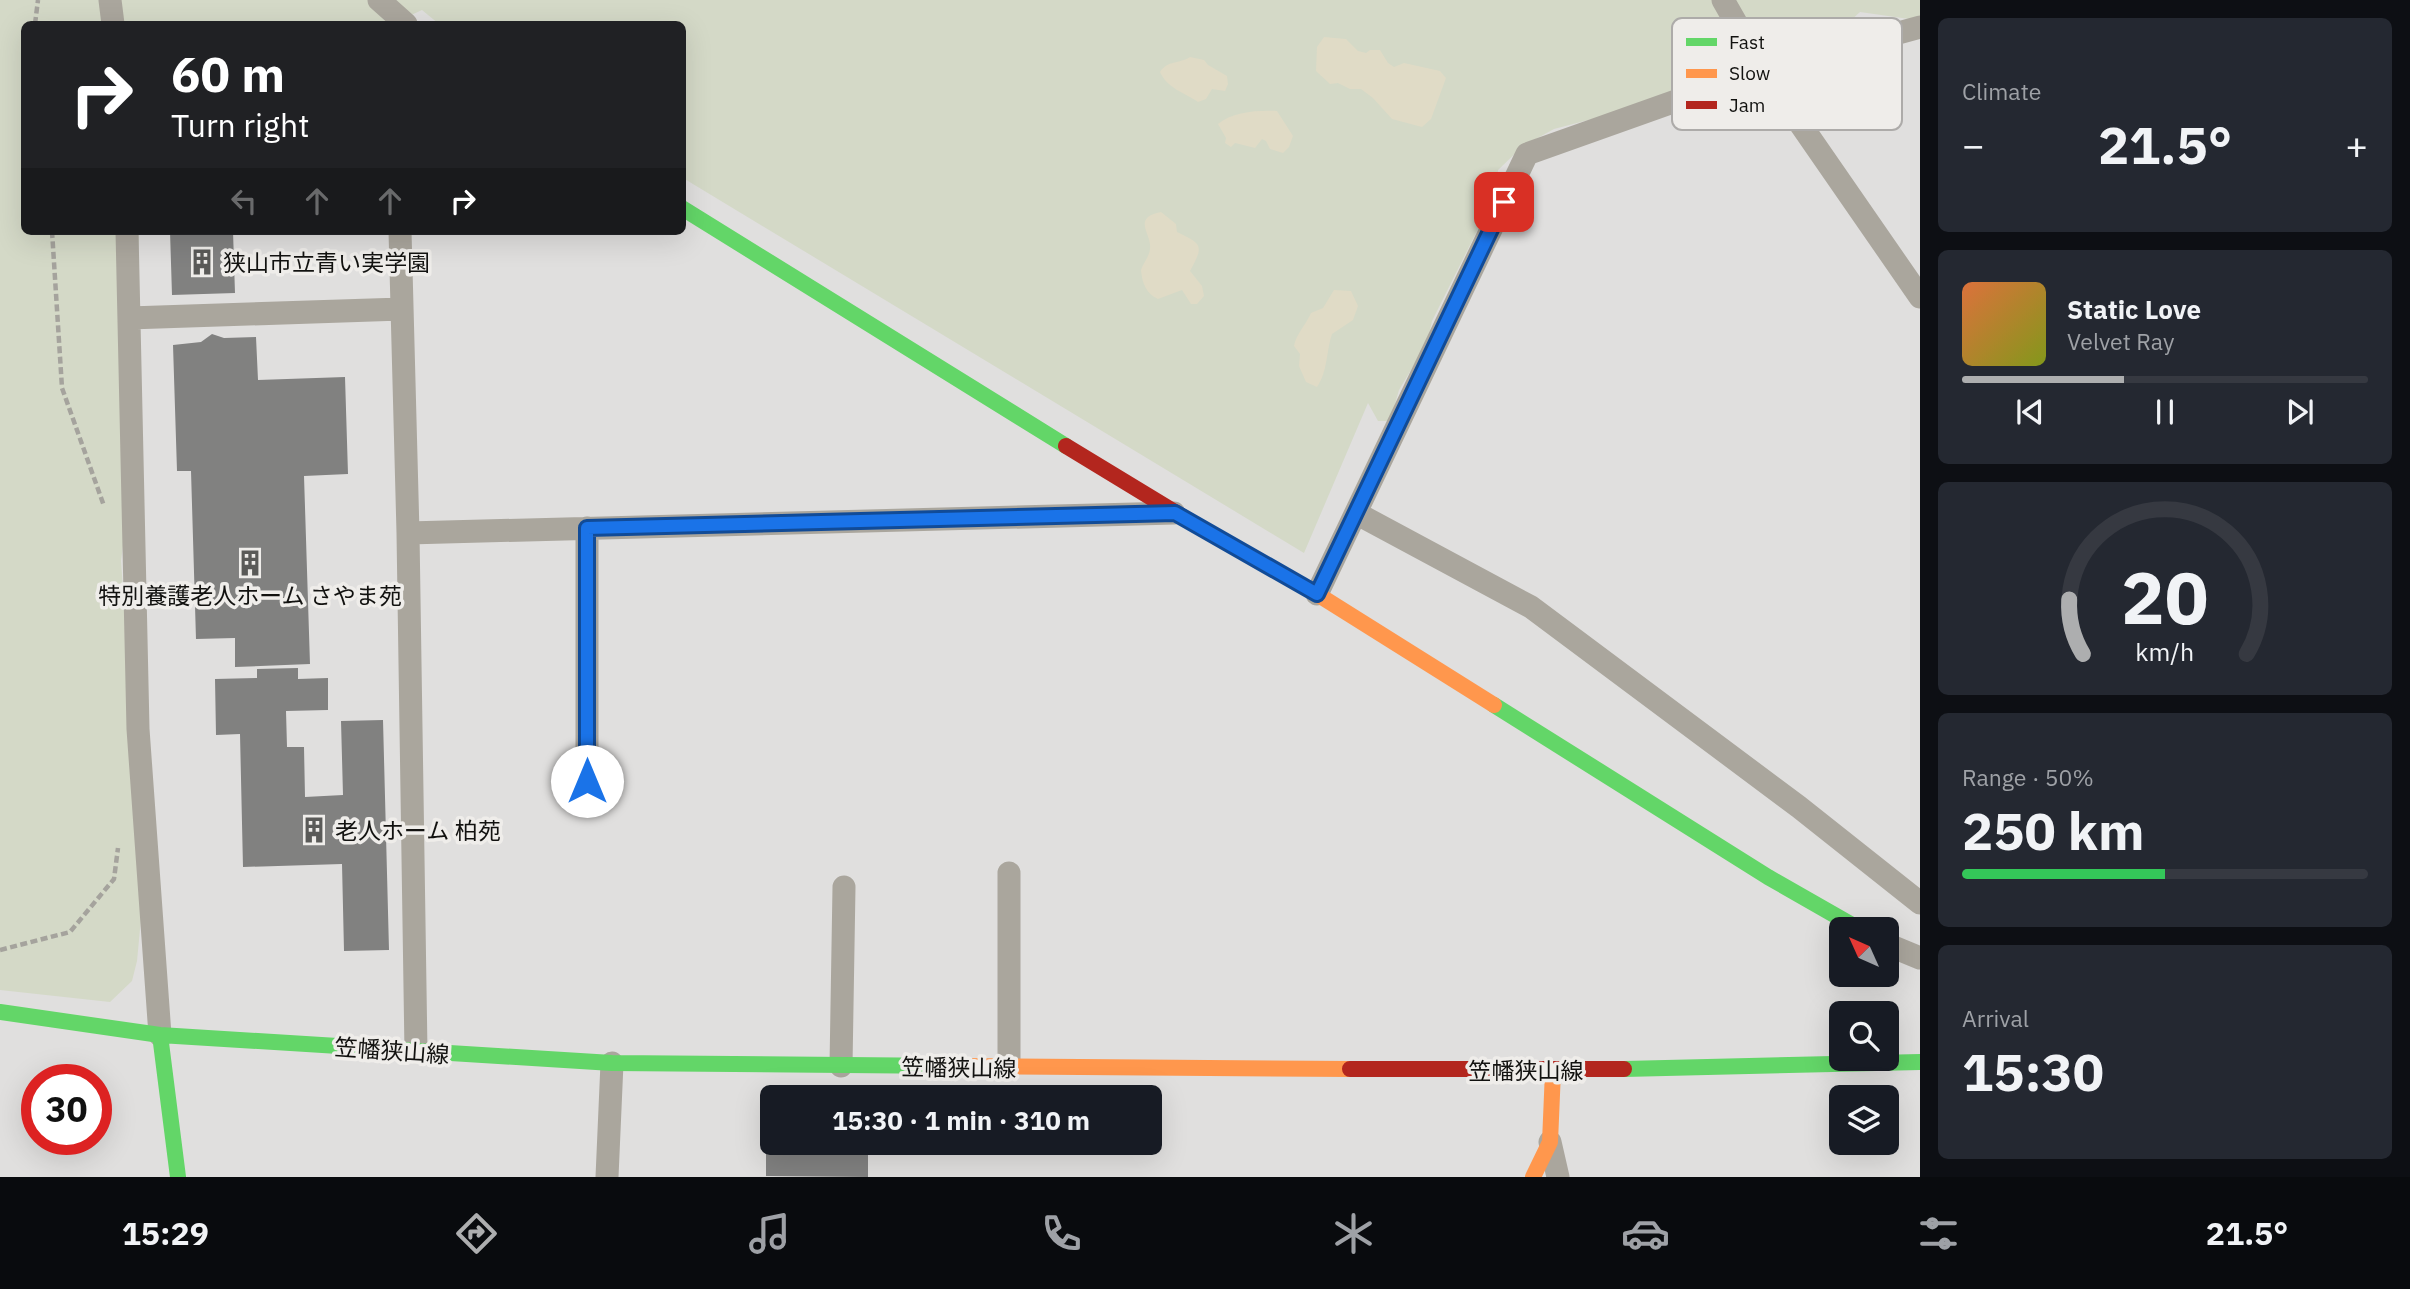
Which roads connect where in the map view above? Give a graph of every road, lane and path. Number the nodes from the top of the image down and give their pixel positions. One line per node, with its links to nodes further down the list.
1 (38, 0): 5 (path)
2 (110, 0): 6 (street)
3 (1723, 0): 4 (street)
4 (1733, 18)
5 (35, 21)
6 (113, 21)
7 (1920, 27): 8 (street)
8 (1902, 32)
9 (1672, 102): 19 (street)
10 (1804, 130): 15 (street)
11 (686, 210): 18 (main road)
12 (52, 235): 20 (path)
13 (127, 235): 17 (street)
14 (400, 235): 16 (street)
15 (1920, 297)
16 (402, 309): 17 (street); 22 (street)
17 (129, 318): 34 (street)
18 (1175, 513): 21 (street); 23 (main road)
19 (1356, 513): 23 (street); 28 (street)
20 (107, 514)
21 (587, 528): 22 (street); 24 (street)
22 (408, 533): 35 (street)
23 (1317, 594): 29 (main road)
24 (587, 781)
25 (118, 842): 31 (path)
26 (1009, 873): 39 (street)
27 (844, 887): 38 (street)
28 (1920, 903)
29 (1838, 917)
30 (1899, 949): 32 (street)
31 (0, 950)
32 (1920, 958)
33 (0, 1012): 34 (main road, 笠幡狭山線)
34 (160, 1035): 35 (main road, 笠幡狭山線); 42 (main road)
35 (416, 1052): 37 (main road, 笠幡狭山線)
36 (1920, 1062): 40 (main road, 笠幡狭山線)
37 (612, 1063): 38 (main road, 笠幡狭山線); 43 (street)
38 (841, 1066): 39 (main road, 笠幡狭山線)
39 (1009, 1068): 40 (main road, 笠幡狭山線)
40 (1553, 1071): 41 (main road)
41 (1550, 1142): 44 (main road); 45 (street)
42 (178, 1177)
43 (607, 1177)
44 (1533, 1177)
45 (1558, 1177)

